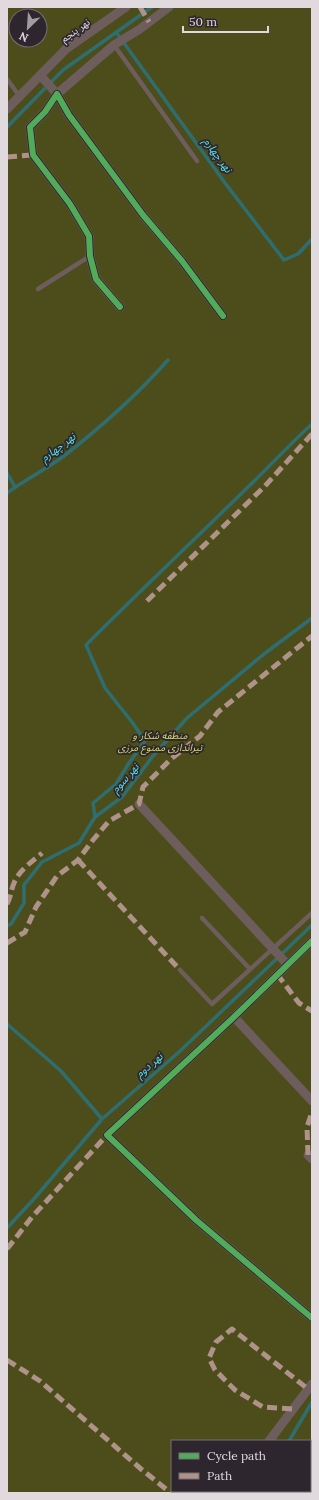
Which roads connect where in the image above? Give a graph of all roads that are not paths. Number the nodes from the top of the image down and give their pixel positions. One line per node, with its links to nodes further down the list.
1 (126, 7): 4 (street, نهر پنجم)
2 (169, 7): 3 (street)
3 (120, 42): 6 (street); 9 (lane)
4 (43, 78): 6 (street); 7 (street, نهر پنجم)
5 (7, 79): 7 (lane)
6 (54, 91): 10 (street); 13 (street)
7 (20, 96): 8 (street, نهر پنجم)
8 (7, 109)
9 (198, 161)
10 (90, 256): 11 (lane); 12 (street)
11 (38, 289)
12 (120, 306)
13 (223, 316)
14 (140, 804): 18 (street)
15 (312, 913): 18 (lane)
16 (202, 918): 20 (lane)
17 (312, 941): 19 (street)
18 (274, 949): 19 (street); 20 (lane)
19 (285, 962): 22 (street)
20 (250, 969): 21 (lane)
21 (180, 970)
22 (234, 1017): 23 (street); 24 (street)
23 (312, 1102)
24 (312, 1318)
25 (312, 1384): 26 (street)
26 (270, 1440)

